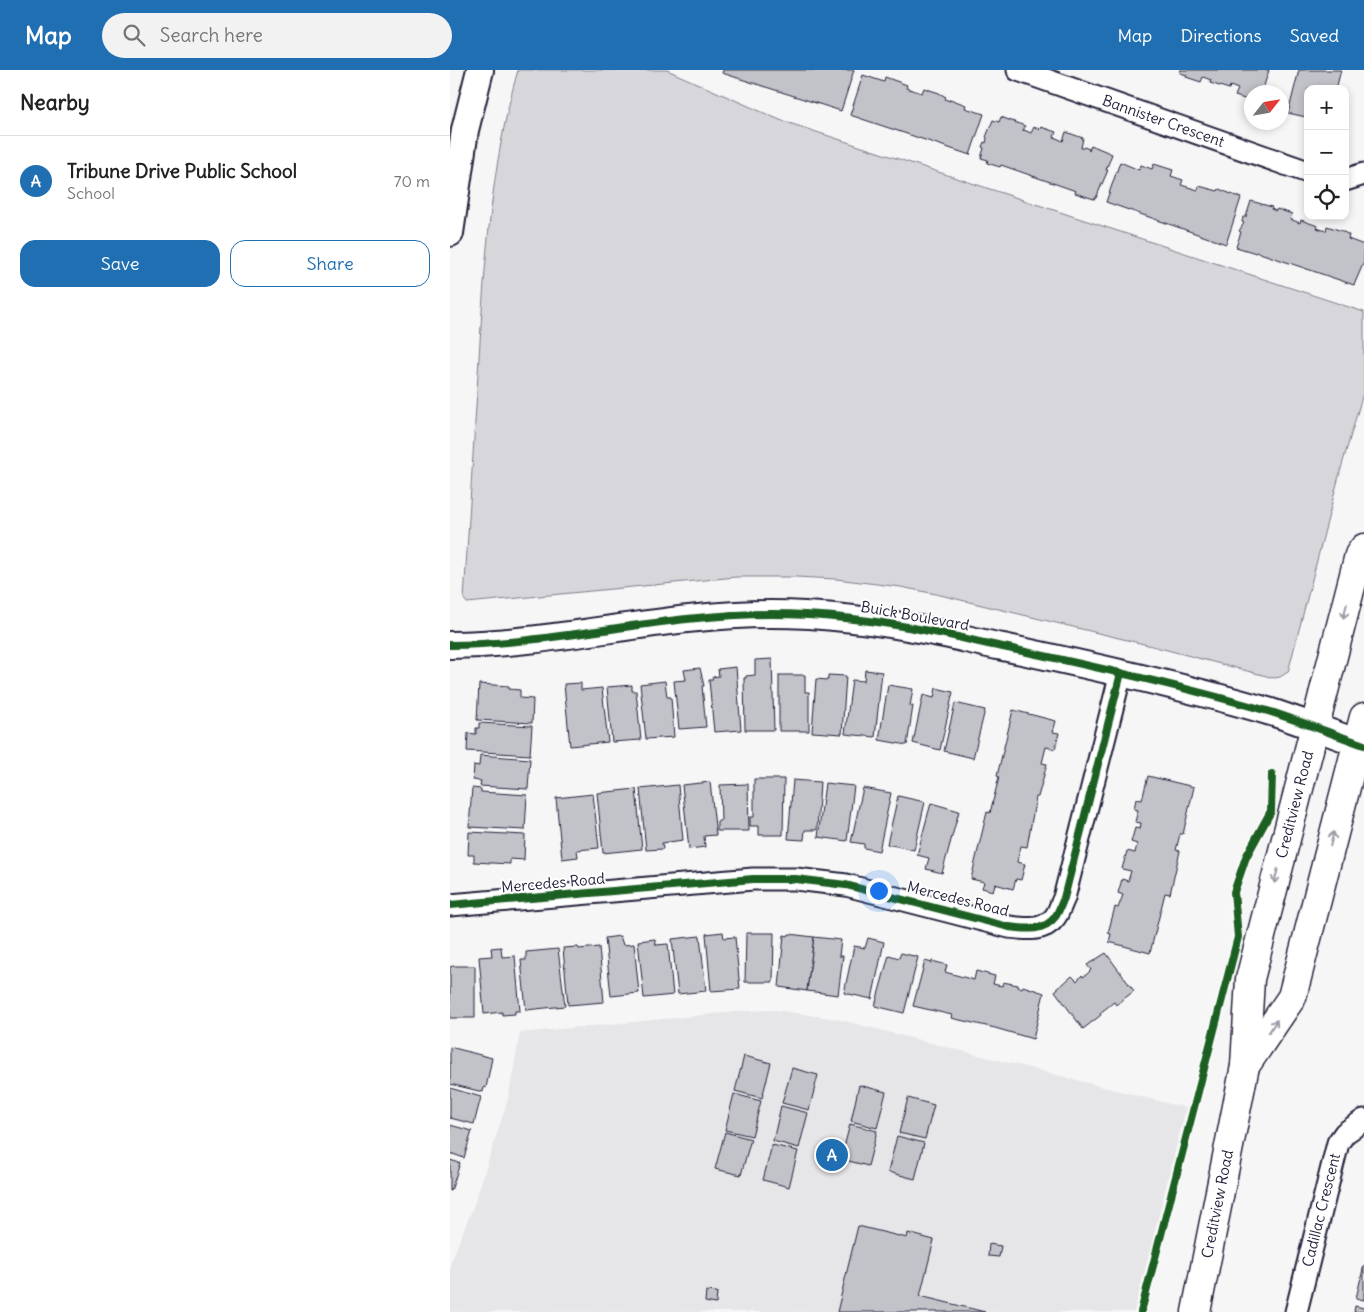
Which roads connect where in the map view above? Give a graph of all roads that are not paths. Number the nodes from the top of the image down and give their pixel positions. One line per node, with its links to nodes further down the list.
1 (480, 70): 6 (street)
2 (1018, 70): 3 (street, Bannister Crescent)
3 (1304, 171)
4 (1364, 174): 5 (street)
5 (1349, 179)
6 (450, 233)
7 (1364, 548): 10 (main road, Creditview Road, one-way to 10)
8 (450, 645): 9 (street, Buick Boulevard)
9 (1121, 673): 10 (street, Buick Boulevard); 12 (street, Mercedes Road)
10 (1314, 727): 11 (street, Buick Boulevard); 13 (main road, Creditview Road, one-way to 13)
11 (1362, 735): 13 (main road, Creditview Road, one-way to 11)
12 (450, 905)
13 (1245, 1066): 15 (main road, Creditview Road)
14 (1364, 1120): 16 (street, Cadillac Crescent)
15 (1196, 1312)
16 (1296, 1312)

